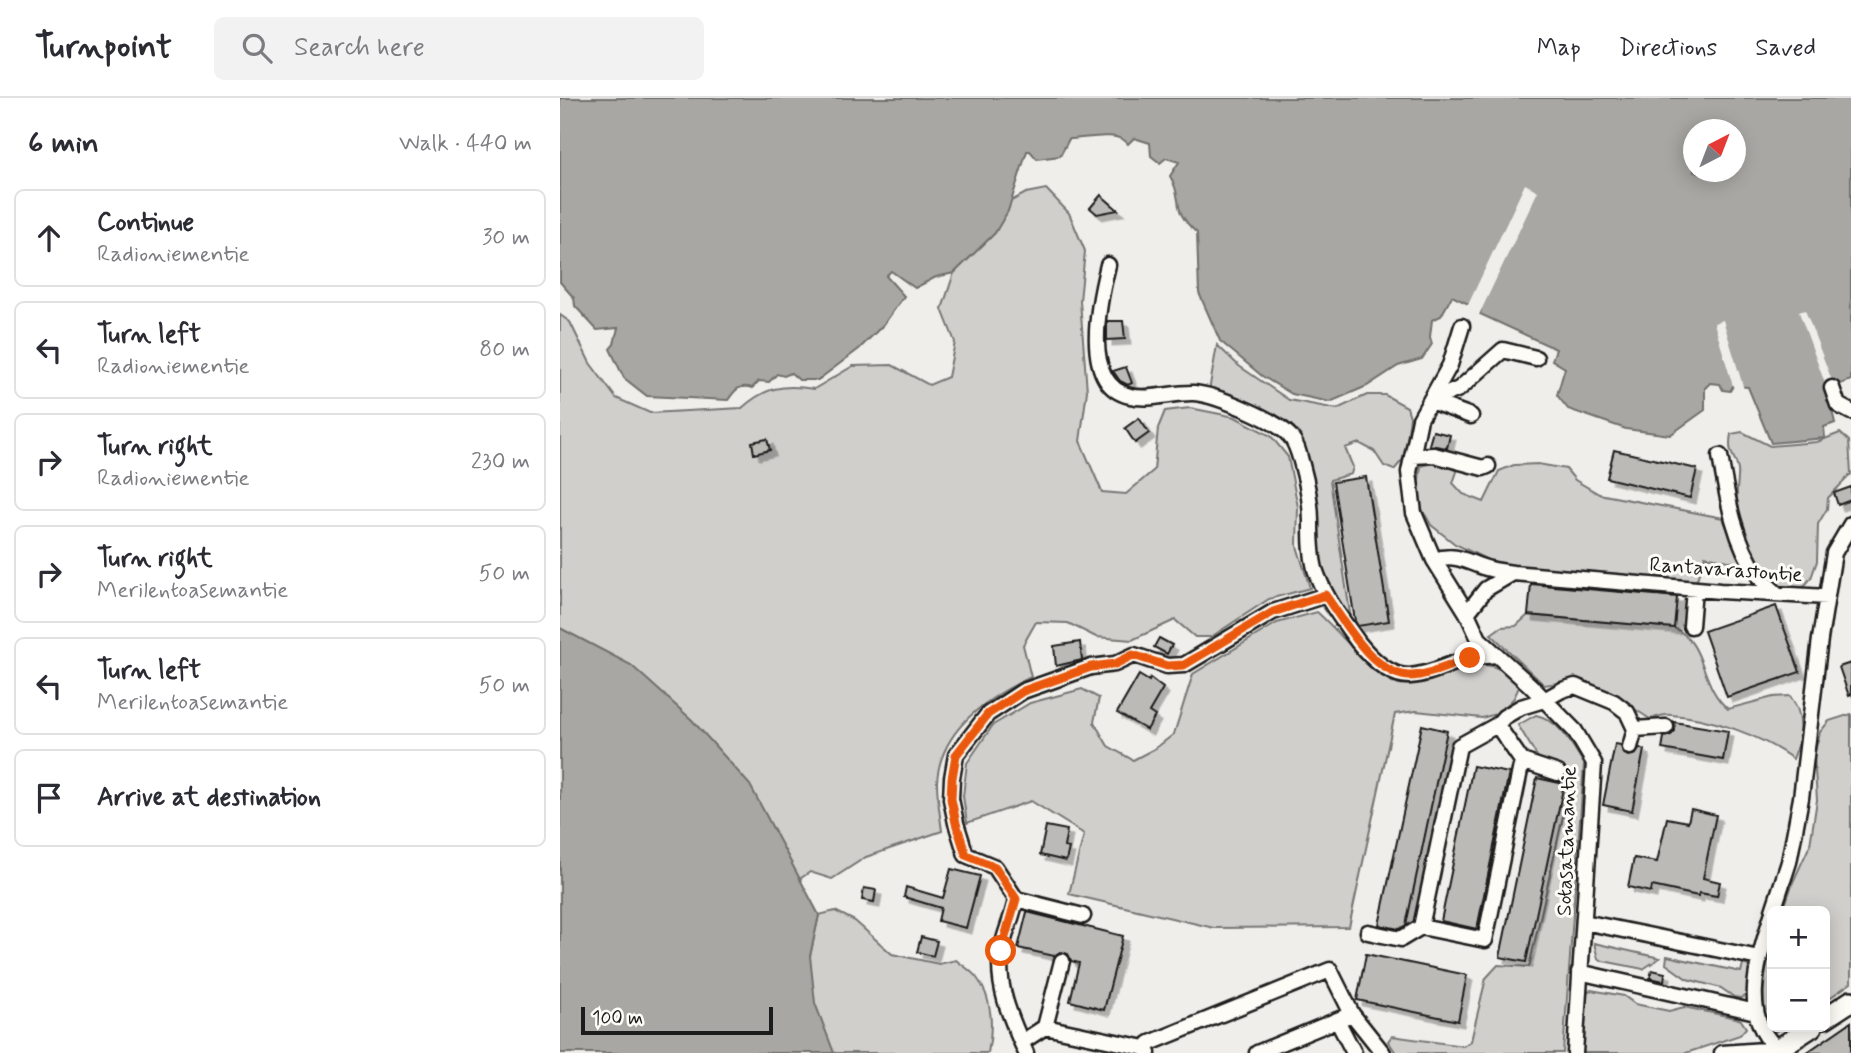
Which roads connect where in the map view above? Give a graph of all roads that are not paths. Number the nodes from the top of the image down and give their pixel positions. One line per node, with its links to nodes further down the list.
1 (1108, 265): 16 (street)
2 (1462, 326): 5 (street, Sotasatamantie)
3 (1536, 358): 5 (street)
4 (1832, 388): 6 (street)
5 (1430, 401): 7 (street); 8 (street, Sotasatamantie)
6 (1851, 412)
7 (1471, 416)
8 (1412, 456): 10 (street); 12 (street, Sotasatamantie)
9 (1720, 456): 15 (street)
10 (1488, 467)
11 (1851, 524): 17 (street)
12 (1434, 559): 13 (street, Rantavarastontie); 18 (street, Sotasatamantie)
13 (1513, 573): 14 (street, Rantavarastontie); 18 (street)
14 (1694, 589): 15 (street, Rantavarastontie); 19 (street)
15 (1777, 594): 17 (street, Rantavarastontie)
16 (1325, 595): 20 (street); 28 (street)
17 (1826, 597): 29 (street, Rantavarastontie)
18 (1467, 613): 20 (street, Sotasatamantie)
19 (1691, 626)
20 (1497, 655): 21 (street, Sotasatamantie)
21 (1544, 700): 22 (street); 24 (street); 31 (street, Sotasatamantie)
22 (1497, 725): 26 (street); 32 (street)
23 (1666, 727): 24 (street)
24 (1635, 729): 25 (street)
25 (1630, 747)
26 (1522, 761): 27 (street); 32 (street)
27 (1558, 772)
28 (1016, 899): 30 (street); 45 (street)
29 (1775, 906)
30 (1083, 916)
31 (1584, 922): 35 (street); 37 (street, Sotasatamantie)
32 (1421, 927): 33 (street)
33 (1368, 932)
34 (1767, 932): 35 (street, Rantavarastontie)
35 (1759, 958): 39 (street, Rantavarastontie)
36 (1062, 961): 43 (street)
37 (1579, 972): 39 (street); 51 (street, Sotasatamantie)
38 (1851, 1001): 41 (main road)
39 (1756, 1012): 47 (street, Rantavarastontie)
40 (1352, 1014): 42 (street); 46 (street); 50 (street)
41 (1830, 1015)
42 (1337, 1020): 48 (street); 49 (street)
43 (1045, 1027): 45 (street); 46 (street)
44 (1804, 1032): 47 (main road)
45 (1024, 1048)
46 (1146, 1050)
47 (1776, 1051): 52 (street)
48 (1257, 1053)
49 (1354, 1053)
50 (1383, 1053)
51 (1575, 1053)
52 (1722, 1053)

